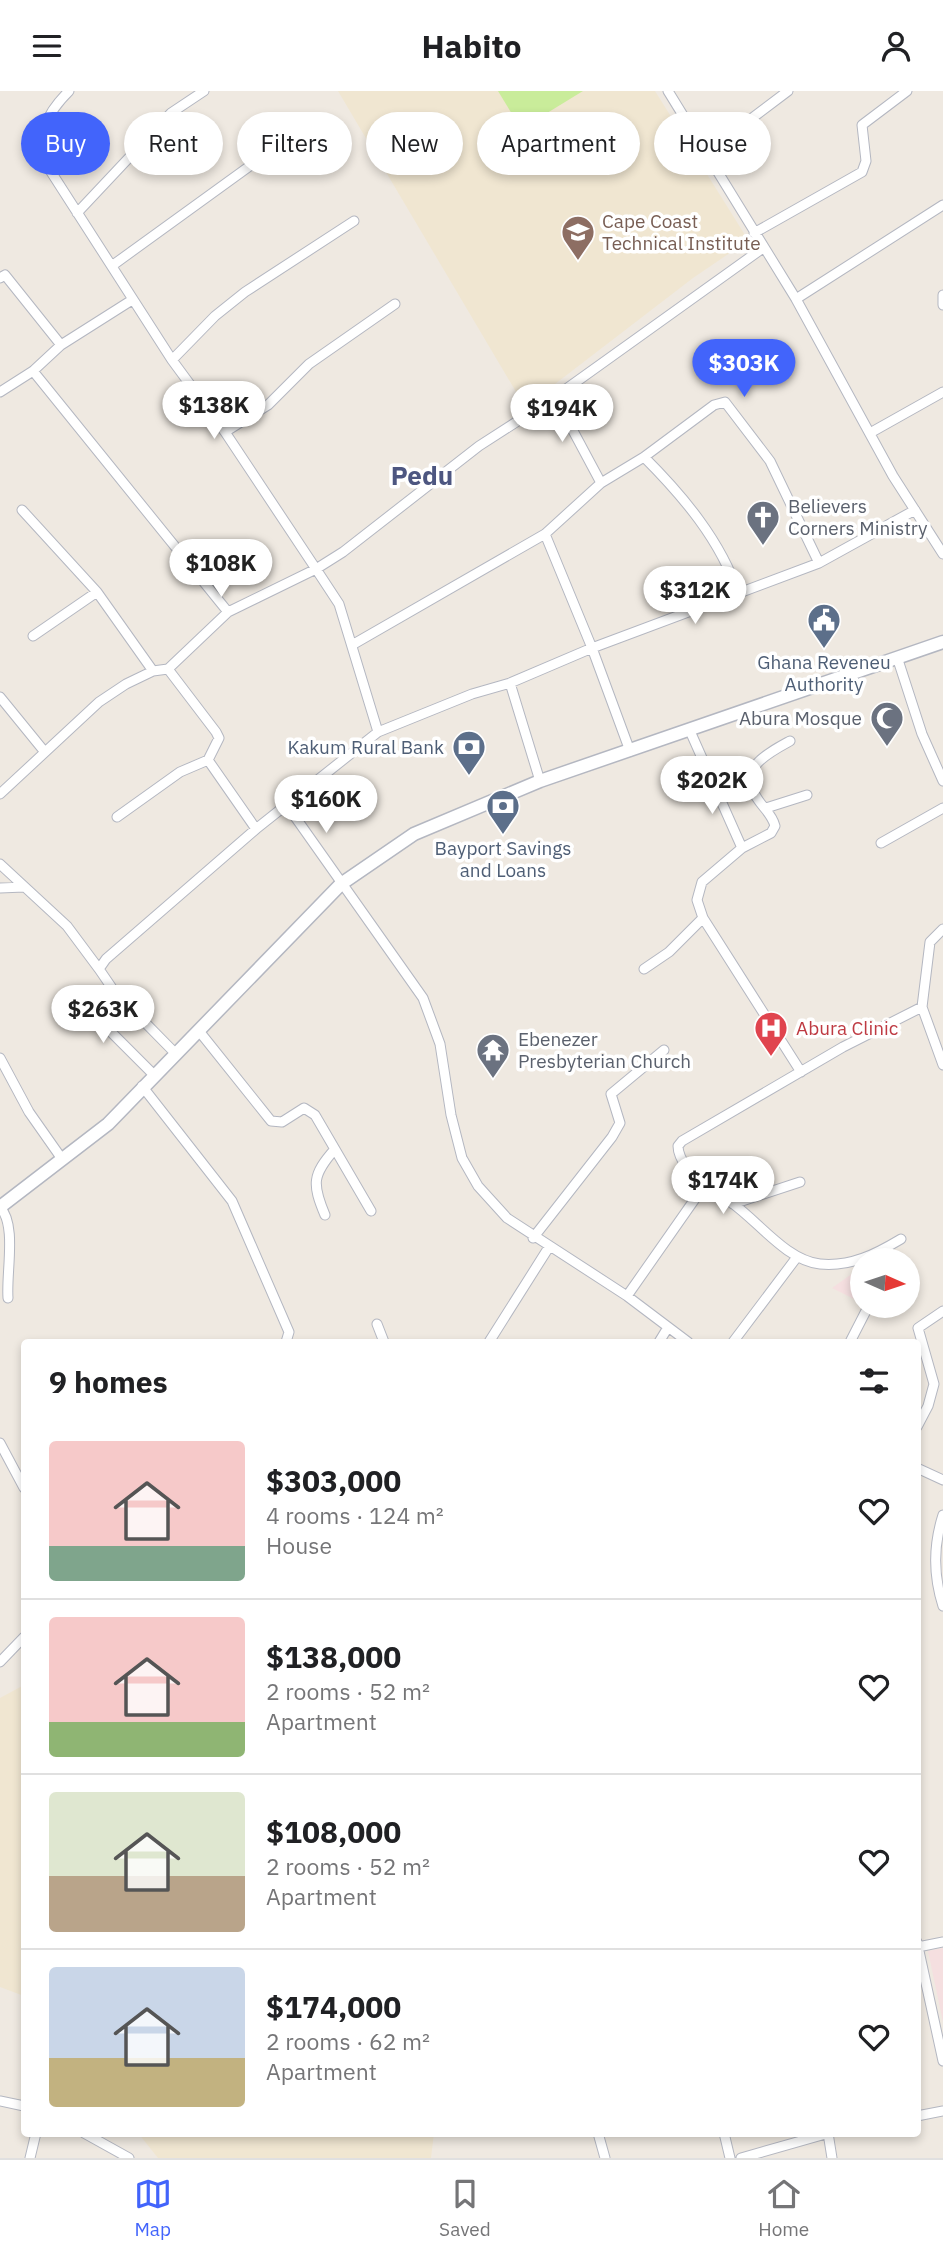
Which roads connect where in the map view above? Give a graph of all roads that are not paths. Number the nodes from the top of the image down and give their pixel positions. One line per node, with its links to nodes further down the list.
1 (69, 91): 11 (street)
2 (204, 91): 11 (street)
3 (668, 91): 6 (street)
4 (788, 91): 7 (street)
5 (907, 91): 13 (street)
6 (681, 112)
7 (760, 112)
8 (237, 175): 15 (street)
9 (720, 175): 13 (street)
10 (943, 205): 18 (street)
11 (77, 213): 15 (street)
12 (354, 221): 23 (street)
13 (754, 233): 14 (street)
14 (762, 248): 18 (street); 27 (street)
15 (113, 265): 19 (street)
16 (2, 273): 22 (street)
17 (943, 295): 21 (street)
18 (796, 299): 29 (street)
19 (132, 300): 22 (street); 23 (street)
20 (395, 304): 28 (street)
21 (943, 305)
22 (61, 345): 24 (street)
23 (172, 360): 28 (street)
24 (33, 370): 25 (street); 40 (street)
25 (0, 392)
26 (943, 392): 29 (street)
27 (555, 397): 31 (street); 37 (street)
28 (225, 432): 37 (street)
29 (870, 433): 33 (street)
30 (644, 457): 31 (street); 36 (street); 39 (street)
31 (601, 483): 34 (street)
32 (22, 510): 38 (street)
33 (915, 510): 35 (street); 36 (street)
34 (545, 534): 43 (street); 44 (street)
35 (943, 554)
36 (818, 563): 39 (street)
37 (316, 569): 40 (street); 43 (street)
38 (97, 592): 41 (street); 47 (street)
39 (738, 593): 44 (street)
40 (228, 612): 46 (street)
41 (33, 636)
42 (943, 642): 45 (main road)
43 (352, 645): 51 (street)
44 (592, 648): 48 (street); 54 (street)
45 (898, 660): 50 (main road); 57 (street)
46 (168, 669): 47 (street); 55 (street)
47 (153, 671): 53 (street)
48 (510, 683): 51 (street); 56 (street)
49 (0, 697): 53 (street)
50 (690, 731): 54 (main road); 66 (street)
51 (378, 732): 60 (street)
52 (790, 741): 61 (street)
53 (44, 751): 58 (street)
54 (630, 751): 56 (main road)
55 (208, 760): 63 (street); 64 (street)
56 (540, 781): 68 (main road)
57 (943, 781)
58 (0, 794)
59 (807, 795): 61 (street)
60 (286, 804): 64 (street); 68 (street)
61 (766, 808): 66 (street)
62 (943, 808): 65 (street)
63 (117, 817)
64 (256, 829): 73 (street)
65 (881, 843)
66 (742, 848): 71 (street)
67 (0, 864): 69 (street)
68 (341, 884): 77 (main road); 93 (street)
69 (24, 887): 70 (street); 73 (street)
70 (0, 888)
71 (703, 918): 74 (street); 82 (street)
72 (943, 929): 76 (street)
73 (99, 969): 79 (street)
74 (644, 969)
75 (87, 992): 83 (street)
76 (922, 1007): 81 (street); 82 (street)
77 (199, 1031): 79 (main road); 85 (street)
78 (664, 1050): 93 (street)
79 (176, 1054): 83 (main road)
80 (0, 1058): 86 (street)
81 (943, 1065)
82 (801, 1072): 88 (street)
83 (153, 1075): 84 (main road)
84 (142, 1086): 86 (main road); 103 (street)
85 (335, 1149): 91 (street); 92 (street)
86 (62, 1159): 90 (main road)
87 (800, 1182): 89 (street)
88 (704, 1186): 89 (street); 97 (street)
89 (733, 1204): 96 (street)
90 (0, 1207): 98 (street)
91 (371, 1211)
92 (325, 1215)
93 (533, 1238): 95 (street)
94 (901, 1239): 96 (street)
95 (549, 1247): 97 (street); 105 (street)
96 (797, 1257): 108 (street)
97 (627, 1296): 102 (street)
98 (8, 1298)
99 (943, 1311): 110 (street)
100 (862, 1318): 109 (street)
101 (377, 1324): 104 (street)
102 (667, 1329): 106 (street); 107 (street)
103 (287, 1339)
104 (383, 1339)
105 (491, 1339)
106 (661, 1339)
107 (683, 1339)
108 (735, 1339)
109 (852, 1339)
110 (921, 1419)
111 (0, 1443): 114 (street)
112 (921, 1470): 113 (street)
113 (943, 1480)
114 (21, 1482)
115 (943, 1515): 116 (street)
116 (939, 1561): 117 (street)
117 (943, 1606)
118 (21, 1640): 119 (street)
119 (0, 1662)
120 (943, 1942): 121 (street)
121 (921, 1945)
122 (921, 1959): 123 (street)
123 (943, 2061)
124 (0, 2101): 125 (street)
125 (21, 2105)
126 (943, 2111): 127 (street)
127 (921, 2115)
128 (35, 2137): 134 (street)
129 (91, 2137): 135 (street)
130 (599, 2137): 136 (street)
131 (724, 2137): 137 (street)
132 (814, 2137): 138 (street)
133 (829, 2137): 139 (street)
134 (30, 2158)
135 (129, 2158)
136 (605, 2158)
137 (730, 2158)
138 (741, 2158)
139 (832, 2158)

